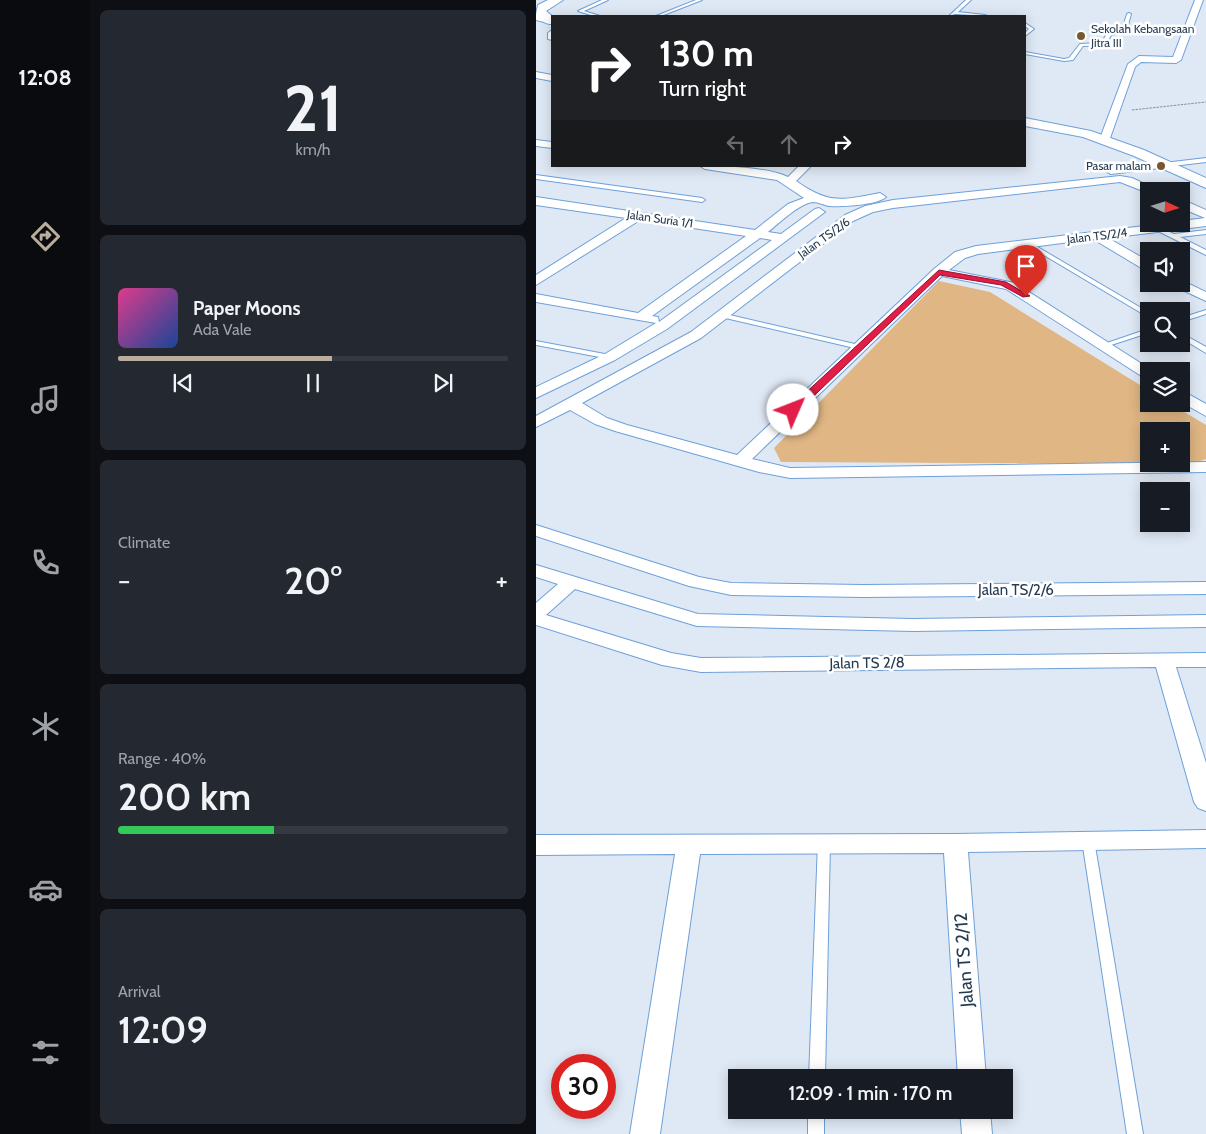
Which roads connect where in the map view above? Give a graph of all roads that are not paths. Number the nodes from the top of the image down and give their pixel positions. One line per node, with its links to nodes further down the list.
1 (556, 0): 6 (highway); 13 (highway)
2 (606, 0): 9 (lane)
3 (700, 0): 10 (lane)
4 (969, 0): 7 (lane)
5 (1198, 0): 21 (street)
6 (536, 5)
7 (952, 14): 11 (lane)
8 (1129, 14): 17 (lane)
9 (594, 15)
10 (661, 15)
11 (968, 15)
12 (536, 17): 13 (street)
13 (551, 23): 14 (street)
14 (536, 24)
15 (1026, 25): 16 (lane)
16 (1026, 34)
17 (1026, 53)
18 (536, 75): 19 (street)
19 (551, 78)
20 (1026, 122): 21 (street)
21 (1104, 141): 25 (street)
22 (536, 143): 23 (street)
23 (551, 145)
24 (1206, 160): 25 (lane)
25 (1164, 165): 30 (street); 32 (street)
26 (712, 167): 29 (street)
27 (805, 167): 29 (street)
28 (536, 177): 33 (lane)
29 (790, 181): 32 (street)
30 (1206, 184)
31 (1140, 185): 58 (street, Jalan TS/2/6)
32 (813, 198): 44 (street)
33 (702, 200)
34 (536, 201): 38 (street, Jalan Suria 1/1)
35 (1190, 208): 37 (street)
36 (818, 212): 47 (street)
37 (1206, 215)
38 (638, 216): 44 (street, Jalan Suria 1/1); 52 (street)
39 (1206, 222): 40 (street, Jalan TS/2/4)
40 (1190, 224)
41 (1140, 231): 45 (street, Jalan TS/2/4)
42 (1165, 232): 46 (lane)
43 (1206, 232): 46 (lane)
44 (759, 233): 47 (street, Jalan Suria 1/1); 59 (street)
45 (1096, 236): 48 (street, Jalan TS/2/4); 50 (street)
46 (1174, 236): 49 (lane)
47 (783, 238): 61 (street)
48 (1030, 244): 51 (street, Jalan TS/2/4); 56 (lane)
49 (1206, 253)
50 (1140, 261)
51 (939, 272): 65 (street); 66 (street, Jalan TS/2/4)
52 (536, 281)
53 (1190, 289): 54 (street)
54 (1206, 297)
55 (536, 298): 59 (street)
56 (1140, 310)
57 (1206, 312): 60 (lane)
58 (724, 315): 66 (lane); 72 (street, Jalan TS/2/6)
59 (640, 317): 61 (street)
60 (1190, 317)
61 (662, 326): 68 (street)
62 (1140, 334): 65 (lane)
63 (1190, 341): 67 (lane)
64 (536, 343): 68 (lane)
65 (1105, 346): 69 (street)
66 (859, 347): 75 (street, Jalan TS/2/4)
67 (1206, 351)
68 (610, 357): 70 (street)
69 (1140, 369)
70 (540, 390)
71 (1190, 400): 73 (street)
72 (572, 404): 74 (street, Jalan TS/2/6); 75 (street)
73 (1206, 410)
74 (536, 422)
75 (740, 461): 76 (street)
76 (1206, 467)
77 (536, 530): 80 (street, Jalan TS/2/6)
78 (536, 572): 79 (street)
79 (571, 583): 81 (street); 83 (street)
80 (1206, 588)
81 (536, 613)
82 (536, 618): 84 (street, Jalan TS 2/8)
83 (1206, 621)
84 (1164, 660): 85 (street, Jalan TS 2/8); 86 (street)
85 (1206, 660)
86 (1206, 802)
87 (1088, 840): 88 (street); 90 (street); 100 (lane)
88 (1206, 840)
89 (824, 843): 90 (street); 91 (street); 93 (lane)
90 (955, 843): 94 (street, Jalan TS 2/12)
91 (689, 844): 92 (street); 97 (street)
92 (536, 845)
93 (817, 1069)
94 (971, 1069)
95 (816, 1119): 98 (lane)
96 (976, 1119): 99 (street)
97 (645, 1134)
98 (816, 1134)
99 (977, 1134)
100 (1135, 1134)

